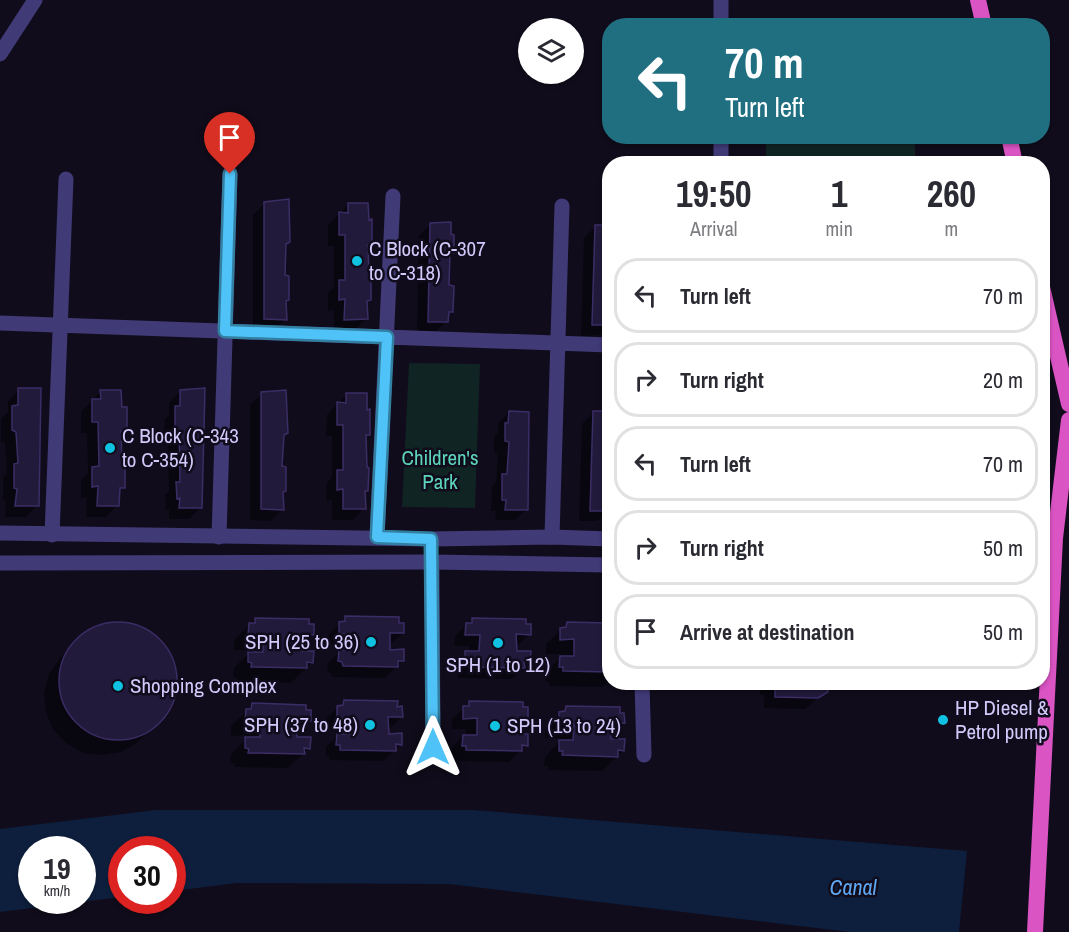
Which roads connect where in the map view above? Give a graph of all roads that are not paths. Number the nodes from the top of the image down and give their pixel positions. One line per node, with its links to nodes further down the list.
1 (35, 0): 6 (street)
2 (722, 0): 4 (street)
3 (978, 0): 5 (highway)
4 (721, 18)
5 (982, 18)
6 (0, 54)
7 (230, 174): 14 (street)
8 (66, 179): 13 (street)
9 (393, 196): 15 (street)
10 (562, 206): 16 (street)
11 (1050, 322): 18 (highway)
12 (0, 323): 13 (street)
13 (60, 325): 14 (street); 22 (street)
14 (225, 331): 15 (street); 23 (street)
15 (387, 337): 16 (street); 24 (street)
16 (558, 343): 17 (street); 25 (street)
17 (602, 345)
18 (1069, 404)
19 (1069, 420): 20 (highway)
20 (1050, 532)
21 (0, 533): 22 (street)
22 (52, 535): 23 (street)
23 (219, 537): 24 (street)
24 (377, 537): 26 (street)
25 (552, 537): 26 (street); 27 (street)
26 (431, 539): 28 (street)
27 (602, 539)
28 (432, 562): 29 (street); 30 (street); 33 (street)
29 (0, 563)
30 (602, 565)
31 (642, 690): 34 (street)
32 (1044, 690): 35 (highway)
33 (433, 747)
34 (644, 755)
35 (1035, 932)

